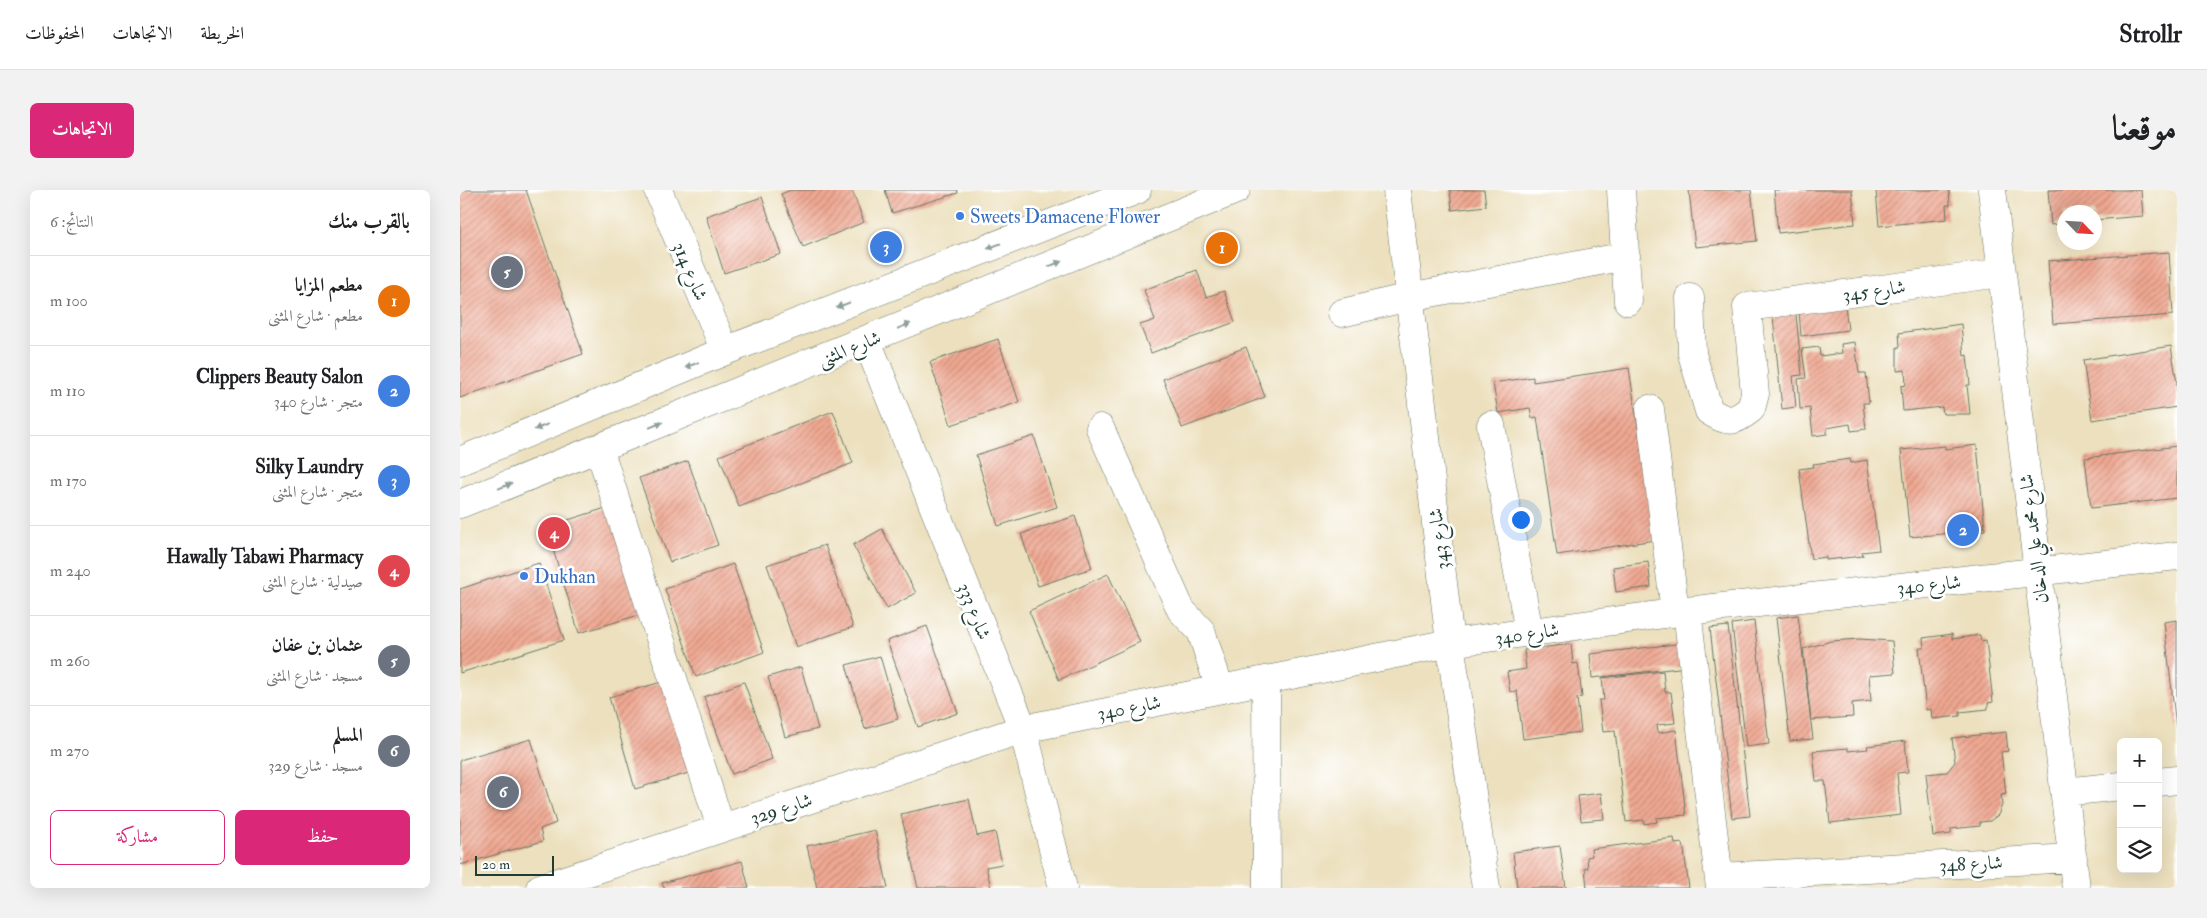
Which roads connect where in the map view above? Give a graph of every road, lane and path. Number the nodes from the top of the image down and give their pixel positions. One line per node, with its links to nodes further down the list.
1 (658, 190): 14 (street, شارع 314)
2 (1137, 190): 14 (street, one-way to 14)
3 (1236, 190): 13 (street, شارع المثنى, one-way to 3)
4 (1397, 190): 9 (street, شارع 343)
5 (1621, 190): 7 (street)
6 (1992, 190): 8 (street, شارع محمد علي الدخان)
7 (1626, 256): 9 (street); 11 (street)
8 (2001, 273): 10 (street, شارع 345); 22 (street, شارع محمد علي الدخان)
9 (1409, 297): 12 (street); 25 (street, شارع 343)
10 (1690, 298)
11 (1628, 301)
12 (1342, 313)
13 (867, 341): 18 (street, شارع المثنى, one-way to 13); 28 (street, شارع 333)
14 (725, 351): 19 (street, one-way to 19)
15 (1650, 409): 23 (street)
16 (1492, 425): 24 (street)
17 (1100, 428): 27 (street)
18 (599, 448): 20 (street, شارع المثنى, one-way to 18); 33 (street)
19 (460, 461)
20 (460, 504)
21 (2177, 556): 22 (street, شارع 340)
22 (2037, 573): 23 (street, شارع 340); 32 (street, شارع محمد علي الدخان)
23 (1681, 611): 24 (street, شارع 340); 36 (street)
24 (1529, 632): 25 (street, شارع 340)
25 (1450, 644): 26 (street, شارع 340); 40 (street, شارع 343)
26 (1266, 680): 27 (street, شارع 340); 39 (street)
27 (1220, 689): 28 (street, شارع 340)
28 (1023, 729): 33 (street, شارع 329); 38 (street, شارع 333)
29 (2177, 780): 30 (street)
30 (2162, 782)
31 (2117, 786): 32 (street)
32 (2065, 792): 34 (street, شارع محمد علي الدخان)
33 (721, 828): 37 (street, شارع 329)
34 (2073, 858): 35 (street, شارع 348); 41 (street, شارع محمد علي الدخان)
35 (1807, 880): 36 (street, شارع 348)
36 (1720, 883)
37 (540, 888)
38 (1063, 888)
39 (1267, 888)
40 (1486, 888)
41 (2076, 888)

